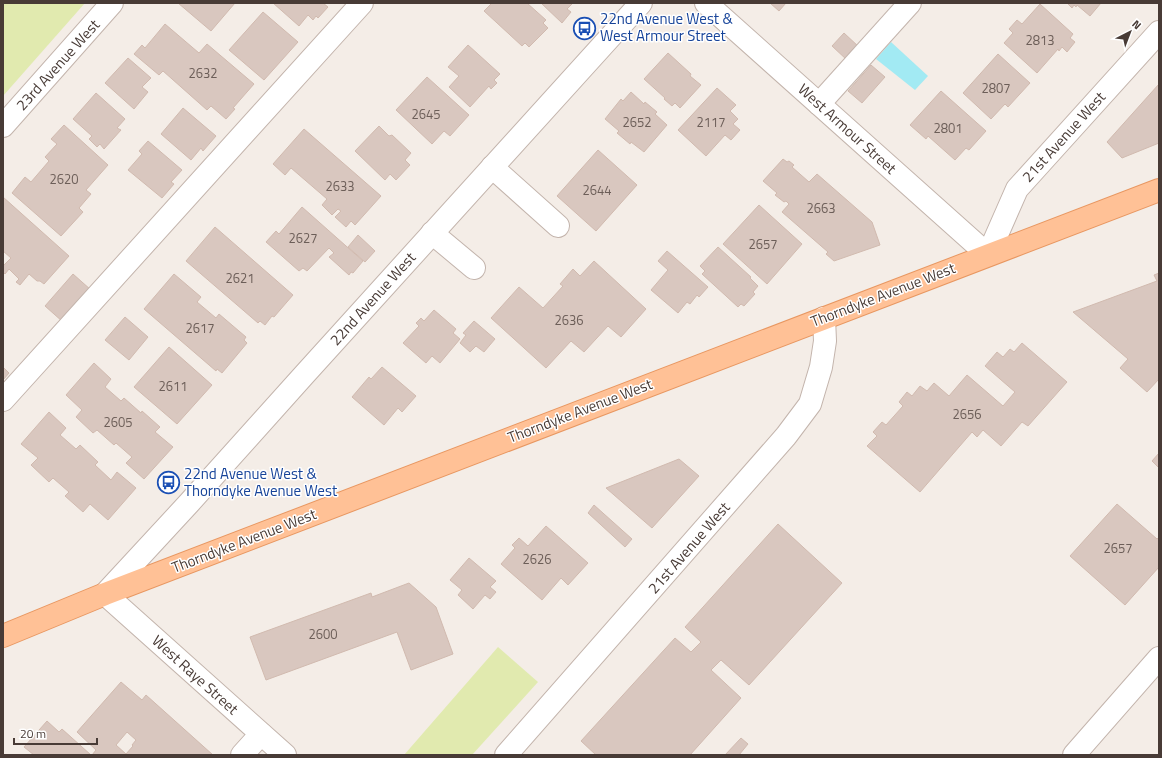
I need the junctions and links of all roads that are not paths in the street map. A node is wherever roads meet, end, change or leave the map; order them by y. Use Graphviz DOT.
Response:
graph roads {
  1 [pos="112,3"];
  2 [pos="362,3"];
  3 [pos="640,3"];
  4 [pos="706,3"];
  5 [pos="910,3"];
  6 [pos="1159,32"];
  7 [pos="819,104"];
  8 [pos="3,126"];
  9 [pos="492,167"];
  10 [pos="1159,190"];
  11 [pos="558,226"];
  12 [pos="432,233"];
  13 [pos="988,255"];
  14 [pos="474,268"];
  15 [pos="824,318"];
  16 [pos="3,400"];
  17 [pos="105,594"];
  18 [pos="3,636"];
  19 [pos="1159,658"];
  20 [pos="261,734"];
  21 [pos="242,755"];
  22 [pos="285,755"];
  23 [pos="506,755"];
  24 [pos="1074,755"];
  1 -- 8 [label="street, 23rd Avenue West"];
  2 -- 16 [label="street"];
  3 -- 9 [label="street, 22nd Avenue West"];
  4 -- 7 [label="street, West Armour Street"];
  5 -- 7 [label="street"];
  6 -- 13 [label="street, 21st Avenue West"];
  7 -- 13 [label="street, West Armour Street"];
  9 -- 11 [label="street"];
  9 -- 12 [label="street, 22nd Avenue West"];
  10 -- 13 [label="main road, Thorndyke Avenue West"];
  12 -- 14 [label="street"];
  12 -- 17 [label="street, 22nd Avenue West"];
  13 -- 15 [label="main road, Thorndyke Avenue West"];
  15 -- 17 [label="main road, Thorndyke Avenue West"];
  15 -- 23 [label="street, 21st Avenue West"];
  17 -- 18 [label="main road, Thorndyke Avenue West"];
  17 -- 20 [label="street, West Raye Street"];
  19 -- 24 [label="street"];
  20 -- 21 [label="street"];
  20 -- 22 [label="street, West Raye Street"];
}
